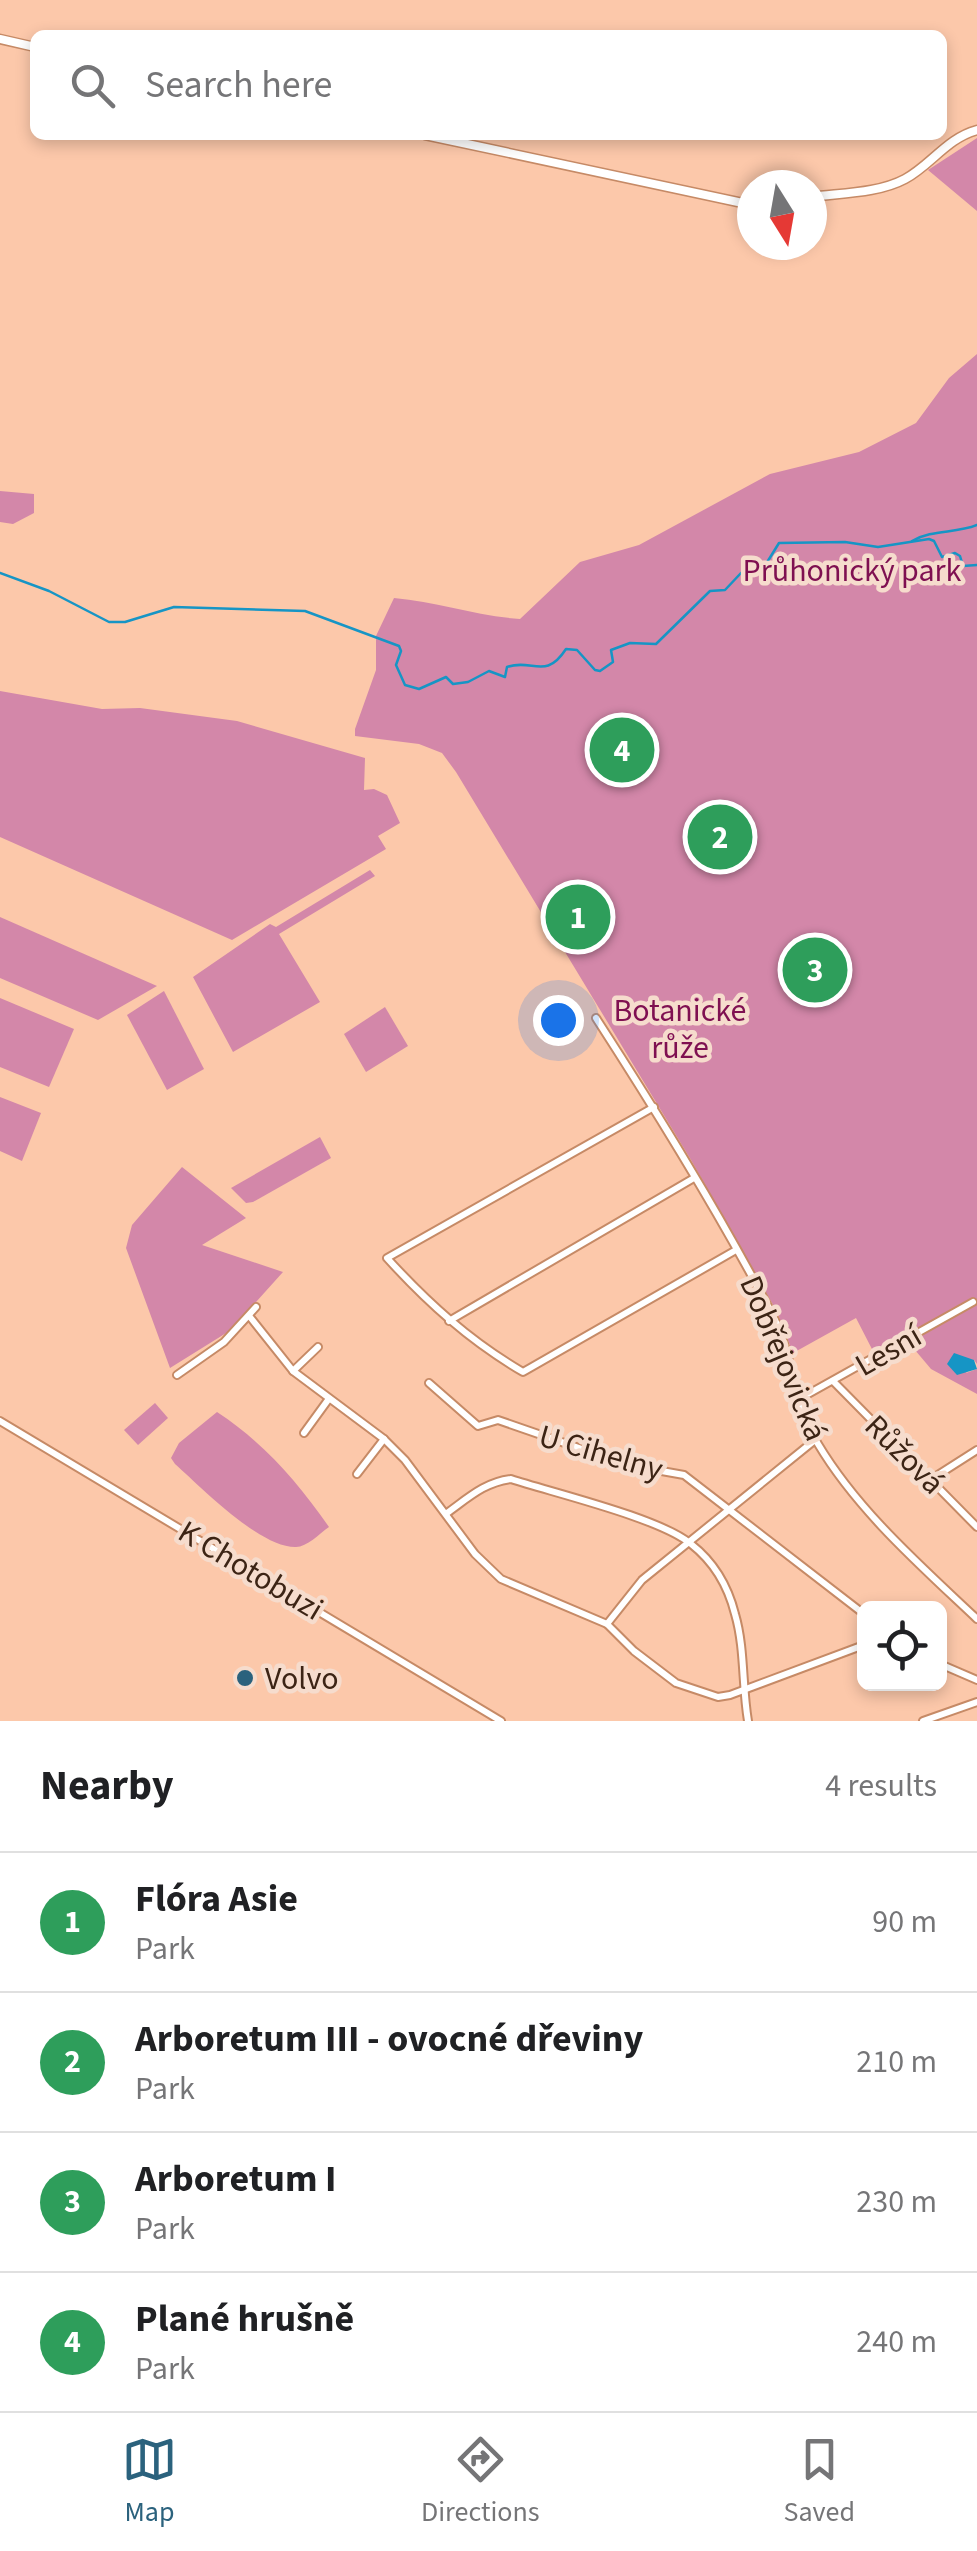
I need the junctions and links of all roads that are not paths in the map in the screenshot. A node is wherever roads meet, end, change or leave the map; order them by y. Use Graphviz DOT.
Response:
graph roads {
  1 [pos="0,39"];
  2 [pos="30,46"];
  3 [pos="977,130"];
  4 [pos="448,140"];
  5 [pos="827,195"];
  6 [pos="737,202"];
  7 [pos="596,1018"];
  8 [pos="654,1107"];
  9 [pos="694,1178"];
  10 [pos="736,1250"];
  11 [pos="973,1302"];
  12 [pos="256,1308"];
  13 [pos="250,1317"];
  14 [pos="449,1321"];
  15 [pos="318,1347"];
  16 [pos="293,1371"];
  17 [pos="177,1375"];
  18 [pos="833,1381"];
  19 [pos="429,1384"];
  20 [pos="801,1398"];
  21 [pos="328,1400"];
  22 [pos="0,1421"];
  23 [pos="304,1433"];
  24 [pos="384,1439"];
  25 [pos="815,1440"];
  26 [pos="977,1450"];
  27 [pos="357,1474"];
  28 [pos="930,1480"];
  29 [pos="730,1510"];
  30 [pos="447,1513"];
  31 [pos="977,1527"];
  32 [pos="688,1541"];
  33 [pos="857,1609"];
  34 [pos="977,1618"];
  35 [pos="607,1624"];
  36 [pos="857,1648"];
  37 [pos="947,1667"];
  38 [pos="977,1680"];
  39 [pos="743,1690"];
  40 [pos="977,1702"];
  41 [pos="502,1721"];
  42 [pos="748,1721"];
  43 [pos="924,1721"];
  1 -- 2 [label="street"];
  3 -- 5 [label="street"];
  4 -- 6 [label="street"];
  7 -- 8 [label="street, Dobřejovická"];
  8 -- 9 [label="street, Dobřejovická"];
  8 -- 14 [label="street"];
  9 -- 10 [label="street, Dobřejovická"];
  9 -- 14 [label="street"];
  10 -- 14 [label="street"];
  10 -- 20 [label="street, Dobřejovická"];
  11 -- 18 [label="street, Lesní"];
  12 -- 13 [label="street"];
  13 -- 16 [label="street"];
  13 -- 17 [label="street"];
  15 -- 16 [label="street"];
  16 -- 21 [label="street"];
  18 -- 20 [label="street, Lesní"];
  18 -- 28 [label="street, Růžová"];
  19 -- 29 [label="street, U Cihelny"];
  20 -- 25 [label="street, Dobřejovická"];
  21 -- 23 [label="street"];
  21 -- 24 [label="street"];
  22 -- 41 [label="street, K Chotobuzi"];
  24 -- 27 [label="street"];
  24 -- 30 [label="street"];
  25 -- 29 [label="street"];
  25 -- 34 [label="street, Dobřejovická"];
  26 -- 28 [label="street"];
  28 -- 31 [label="street, Růžová"];
  29 -- 32 [label="street"];
  29 -- 33 [label="street, U Cihelny"];
  30 -- 32 [label="street"];
  30 -- 35 [label="street"];
  32 -- 35 [label="street"];
  32 -- 39 [label="street"];
  35 -- 39 [label="street"];
  36 -- 39 [label="street"];
  37 -- 38 [label="street"];
  39 -- 42 [label="street"];
  40 -- 43 [label="street"];
}
